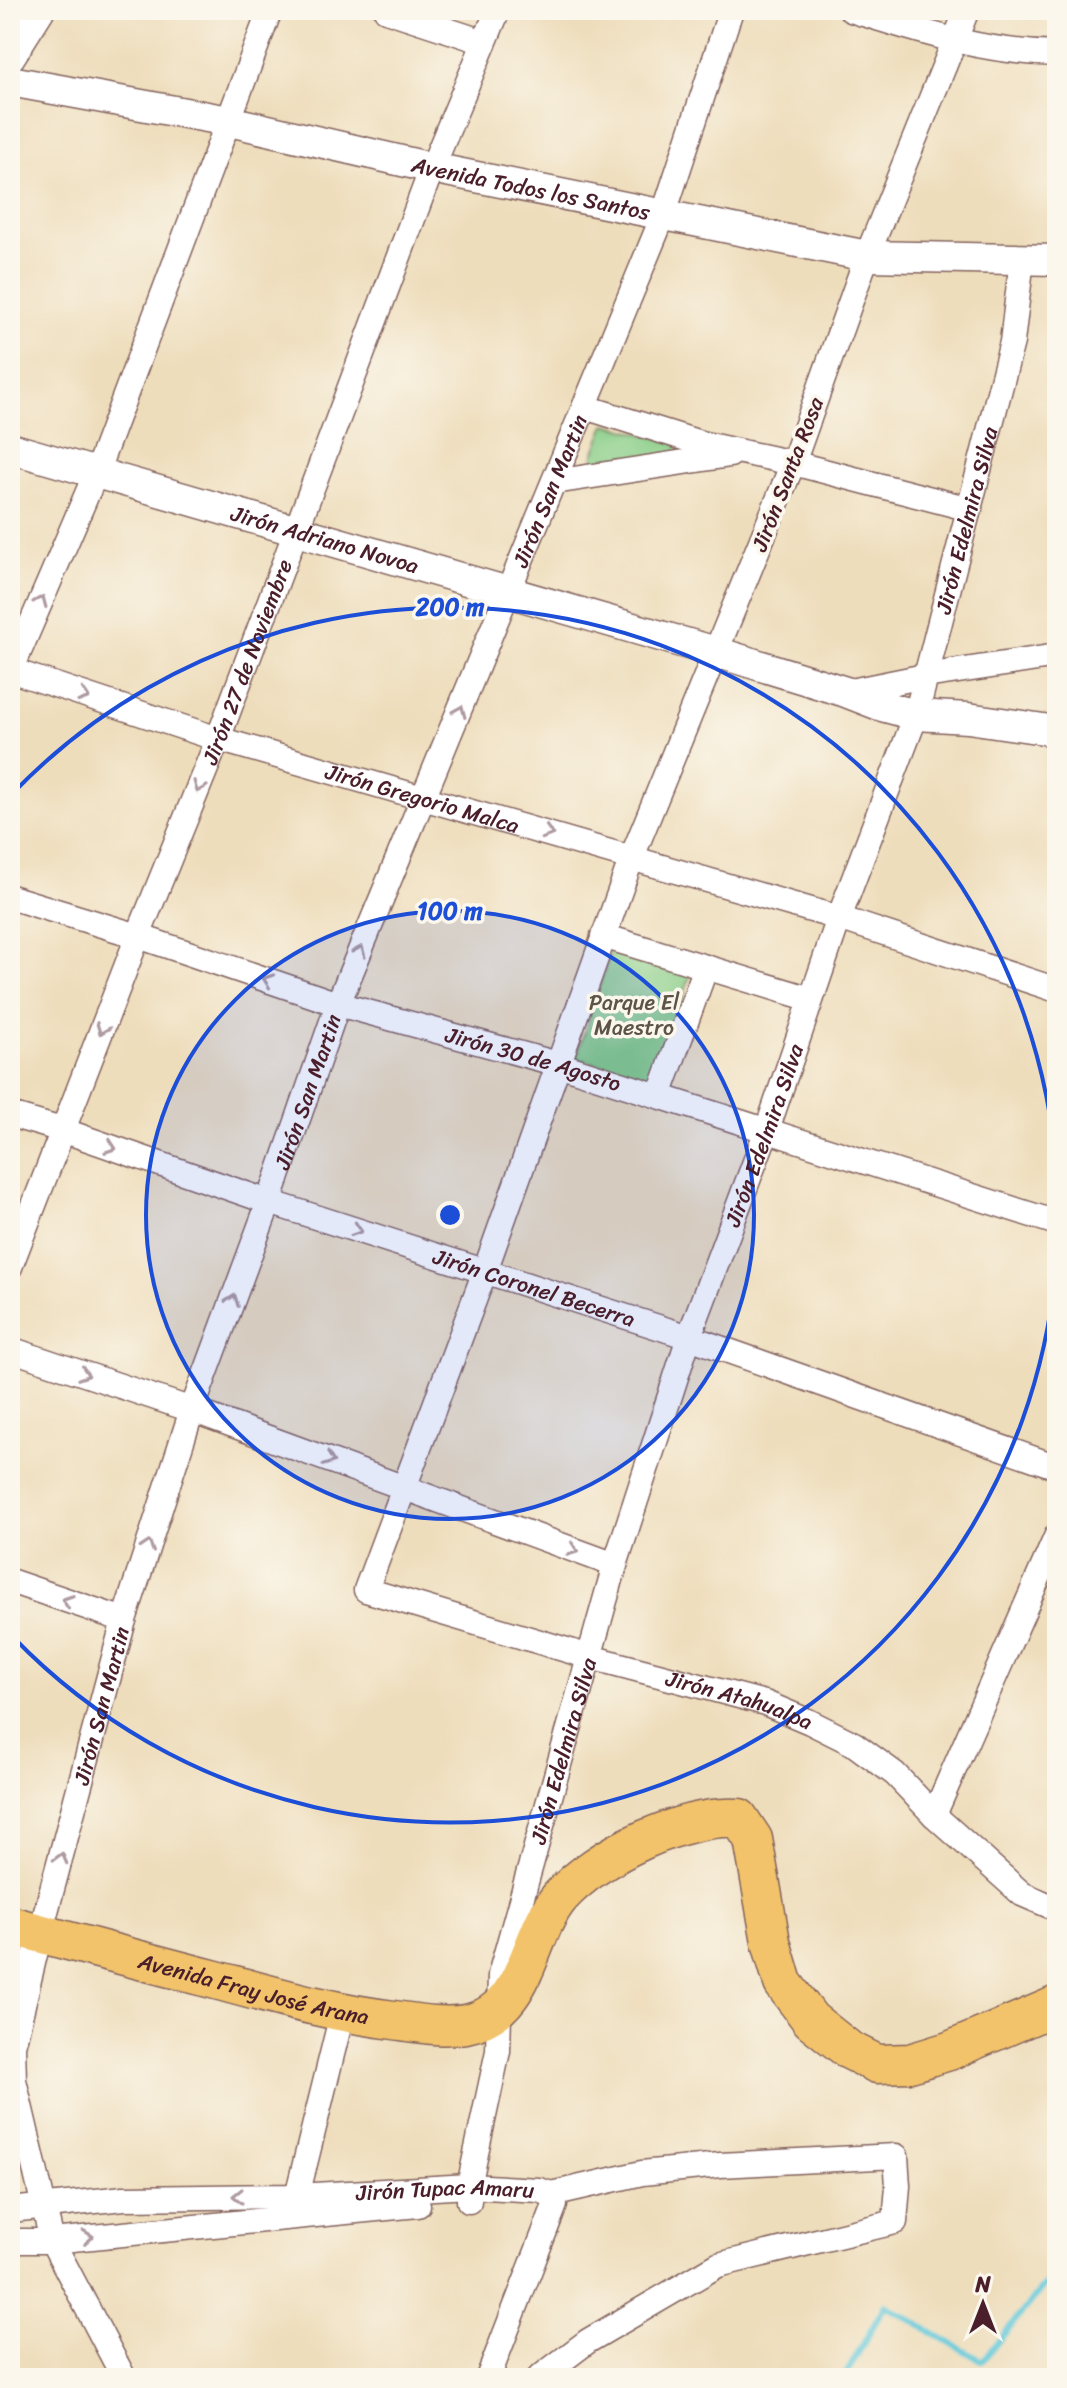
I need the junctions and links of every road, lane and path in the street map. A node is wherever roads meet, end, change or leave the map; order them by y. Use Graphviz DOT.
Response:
graph roads {
  1 [pos="39,10"];
  2 [pos="270,10"];
  3 [pos="386,10"];
  4 [pos="498,10"];
  5 [pos="731,10"];
  6 [pos="967,10"];
  7 [pos="855,11"];
  8 [pos="484,42"];
  9 [pos="954,42"];
  10 [pos="1057,54"];
  11 [pos="10,56"];
  12 [pos="10,81"];
  13 [pos="229,121"];
  14 [pos="432,168"];
  15 [pos="663,216"];
  16 [pos="867,256"];
  17 [pos="1022,259"];
  18 [pos="1057,260"];
  19 [pos="585,407"];
  20 [pos="10,448"];
  21 [pos="744,452"];
  22 [pos="793,463"];
  23 [pos="96,473"];
  24 [pos="554,482"];
  25 [pos="970,509"];
  26 [pos="296,531"];
  27 [pos="509,593"];
  28 [pos="716,652"];
  29 [pos="1057,656"];
  30 [pos="10,671"];
  31 [pos="925,676"];
  32 [pos="846,692"];
  33 [pos="916,715"];
  34 [pos="1057,731"];
  35 [pos="218,739"];
  36 [pos="424,797"];
  37 [pos="632,857"];
  38 [pos="10,897"];
  39 [pos="839,918"];
  40 [pos="138,936"];
  41 [pos="603,936"];
  42 [pos="706,967"];
  43 [pos="1057,990"];
  44 [pos="811,999"];
  45 [pos="338,1004"];
  46 [pos="558,1064"];
  47 [pos="659,1096"];
  48 [pos="10,1115"];
  49 [pos="62,1130"];
  50 [pos="767,1130"];
  51 [pos="269,1202"];
  52 [pos="1057,1223"];
  53 [pos="10,1267"];
  54 [pos="485,1271"];
  55 [pos="689,1337"];
  56 [pos="10,1349"];
  57 [pos="192,1410"];
  58 [pos="1057,1467"];
  59 [pos="405,1488"];
  60 [pos="1057,1535"];
  61 [pos="615,1565"];
  62 [pos="10,1581"];
  63 [pos="366,1590"];
  64 [pos="124,1620"];
  65 [pos="590,1657"];
  66 [pos="934,1815"];
  67 [pos="1057,1909"];
  68 [pos="25,1930"];
  69 [pos="1057,2005"];
  70 [pos="500,2009"];
  71 [pos="342,2014"];
  72 [pos="545,2192"];
  73 [pos="469,2193"];
  74 [pos="42,2205"];
  75 [pos="299,2206"];
  76 [pos="10,2210"];
  77 [pos="10,2241"];
  78 [pos="52,2241"];
  79 [pos="124,2378"];
  80 [pos="488,2378"];
  81 [pos="539,2378"];
  1 -- 11 [label="street"];
  2 -- 13 [label="street"];
  3 -- 8 [label="street"];
  4 -- 8 [label="street, Jirón 27 de Noviembre"];
  5 -- 15 [label="street, Jirón San Martin"];
  6 -- 9 [label="street, Jirón Santa Rosa"];
  7 -- 9 [label="street"];
  8 -- 14 [label="street, Jirón 27 de Noviembre"];
  9 -- 10 [label="street"];
  9 -- 16 [label="street, Jirón Santa Rosa"];
  12 -- 13 [label="street, Avenida Todos los Santos"];
  13 -- 14 [label="street, Avenida Todos los Santos"];
  13 -- 23 [label="street"];
  14 -- 15 [label="street, Avenida Todos los Santos"];
  14 -- 26 [label="street, Jirón 27 de Noviembre"];
  15 -- 16 [label="street, Avenida Todos los Santos"];
  15 -- 19 [label="street, Jirón San Martin"];
  16 -- 17 [label="street, Avenida Todos los Santos"];
  16 -- 22 [label="street, Jirón Santa Rosa"];
  17 -- 18 [label="street, Avenida Todos los Santos"];
  17 -- 25 [label="street, Jirón Edelmira Silva"];
  19 -- 21 [label="street"];
  19 -- 24 [label="street, Jirón San Martin"];
  20 -- 23 [label="street, Jirón Adriano Novoa"];
  21 -- 22 [label="street"];
  21 -- 24 [label="street"];
  22 -- 25 [label="street"];
  22 -- 28 [label="street, Jirón Santa Rosa"];
  23 -- 26 [label="street, Jirón Adriano Novoa"];
  30 -- 23 [label="street, one-way"];
  24 -- 27 [label="street, Jirón San Martin"];
  25 -- 31 [label="street, Jirón Edelmira Silva"];
  26 -- 27 [label="street, Jirón Adriano Novoa"];
  26 -- 35 [label="street, Jirón 27 de Noviembre"];
  27 -- 28 [label="street, Jirón Adriano Novoa"];
  36 -- 27 [label="street, Jirón San Martin, one-way"];
  28 -- 32 [label="street, Jirón Adriano Novoa"];
  28 -- 37 [label="street, Jirón Santa Rosa"];
  29 -- 31 [label="street"];
  30 -- 35 [label="street, Jirón Gregorio Malca, one-way"];
  31 -- 32 [label="street"];
  31 -- 33 [label="street, Jirón Edelmira Silva"];
  32 -- 33 [label="street, Jirón Adriano Novoa"];
  33 -- 34 [label="street, Jirón Adriano Novoa"];
  33 -- 39 [label="street, Jirón Edelmira Silva"];
  35 -- 36 [label="street, Jirón Gregorio Malca"];
  35 -- 40 [label="street, Jirón 27 de Noviembre, one-way"];
  36 -- 37 [label="street, Jirón Gregorio Malca, one-way"];
  45 -- 36 [label="street, Jirón San Martin, one-way"];
  37 -- 39 [label="street, Jirón Gregorio Malca"];
  37 -- 41 [label="street, Jirón Santa Rosa"];
  38 -- 40 [label="street, Jirón 30 de Agosto"];
  39 -- 43 [label="street, Jirón Gregorio Malca"];
  39 -- 44 [label="street, Jirón Edelmira Silva"];
  45 -- 40 [label="street, Jirón 30 de Agosto, one-way"];
  40 -- 49 [label="street, Jirón 27 de Noviembre, one-way"];
  41 -- 42 [label="street"];
  41 -- 46 [label="street, Jirón Santa Rosa"];
  42 -- 44 [label="street"];
  42 -- 47 [label="street"];
  44 -- 50 [label="street, Jirón Edelmira Silva"];
  45 -- 46 [label="street, Jirón 30 de Agosto"];
  45 -- 51 [label="street, Jirón San Martin"];
  46 -- 47 [label="street, Jirón 30 de Agosto"];
  46 -- 54 [label="street, Jirón Santa Rosa"];
  47 -- 50 [label="street, Jirón 30 de Agosto"];
  48 -- 49 [label="street, Jirón Coronel Becerra"];
  49 -- 51 [label="street, Jirón Coronel Becerra, one-way"];
  49 -- 53 [label="street, Jirón 27 de Noviembre"];
  50 -- 52 [label="street, Jirón 30 de Agosto"];
  50 -- 55 [label="street, Jirón Edelmira Silva"];
  51 -- 54 [label="street, Jirón Coronel Becerra, one-way"];
  57 -- 51 [label="street, Jirón San Martin, one-way"];
  54 -- 55 [label="street, Jirón Coronel Becerra"];
  54 -- 59 [label="street, Jirón Santa Rosa"];
  55 -- 58 [label="street, Jirón Coronel Becerra"];
  55 -- 61 [label="street, Jirón Edelmira Silva"];
  56 -- 57 [label="street, one-way"];
  57 -- 59 [label="street, one-way"];
  64 -- 57 [label="street, Jirón San Martin, one-way"];
  59 -- 61 [label="street, one-way"];
  59 -- 63 [label="street, Jirón Santa Rosa"];
  60 -- 66 [label="street"];
  61 -- 65 [label="street, Jirón Edelmira Silva"];
  64 -- 62 [label="street, one-way"];
  63 -- 65 [label="street, Jirón Atahualpa"];
  68 -- 64 [label="street, Jirón San Martin, one-way"];
  65 -- 66 [label="street, Jirón Atahualpa"];
  65 -- 70 [label="street, Jirón Edelmira Silva"];
  66 -- 67 [label="street, Jirón Atahualpa"];
  68 -- 71 [label="main road, Avenida Fray José Arana"];
  68 -- 74 [label="street, Jirón San Martin"];
  69 -- 70 [label="main road"];
  70 -- 71 [label="main road, Avenida Fray José Arana"];
  70 -- 73 [label="street, Jirón Edelmira Silva"];
  71 -- 75 [label="street"];
  72 -- 73 [label="street, Jirón Tupac Amaru"];
  72 -- 80 [label="street"];
  72 -- 81 [label="street, Jirón Tupac Amaru"];
  73 -- 75 [label="street, Jirón Tupac Amaru"];
  75 -- 74 [label="street, Jirón Tupac Amaru, one-way"];
  74 -- 76 [label="street, Jirón Tupac Amaru"];
  74 -- 78 [label="street, Jirón San Martin"];
  78 -- 75 [label="street, Jirón Tupac Amaru, one-way"];
  77 -- 78 [label="street, Jirón Tupac Amaru"];
  78 -- 79 [label="street, Jirón San Martin"];
}
